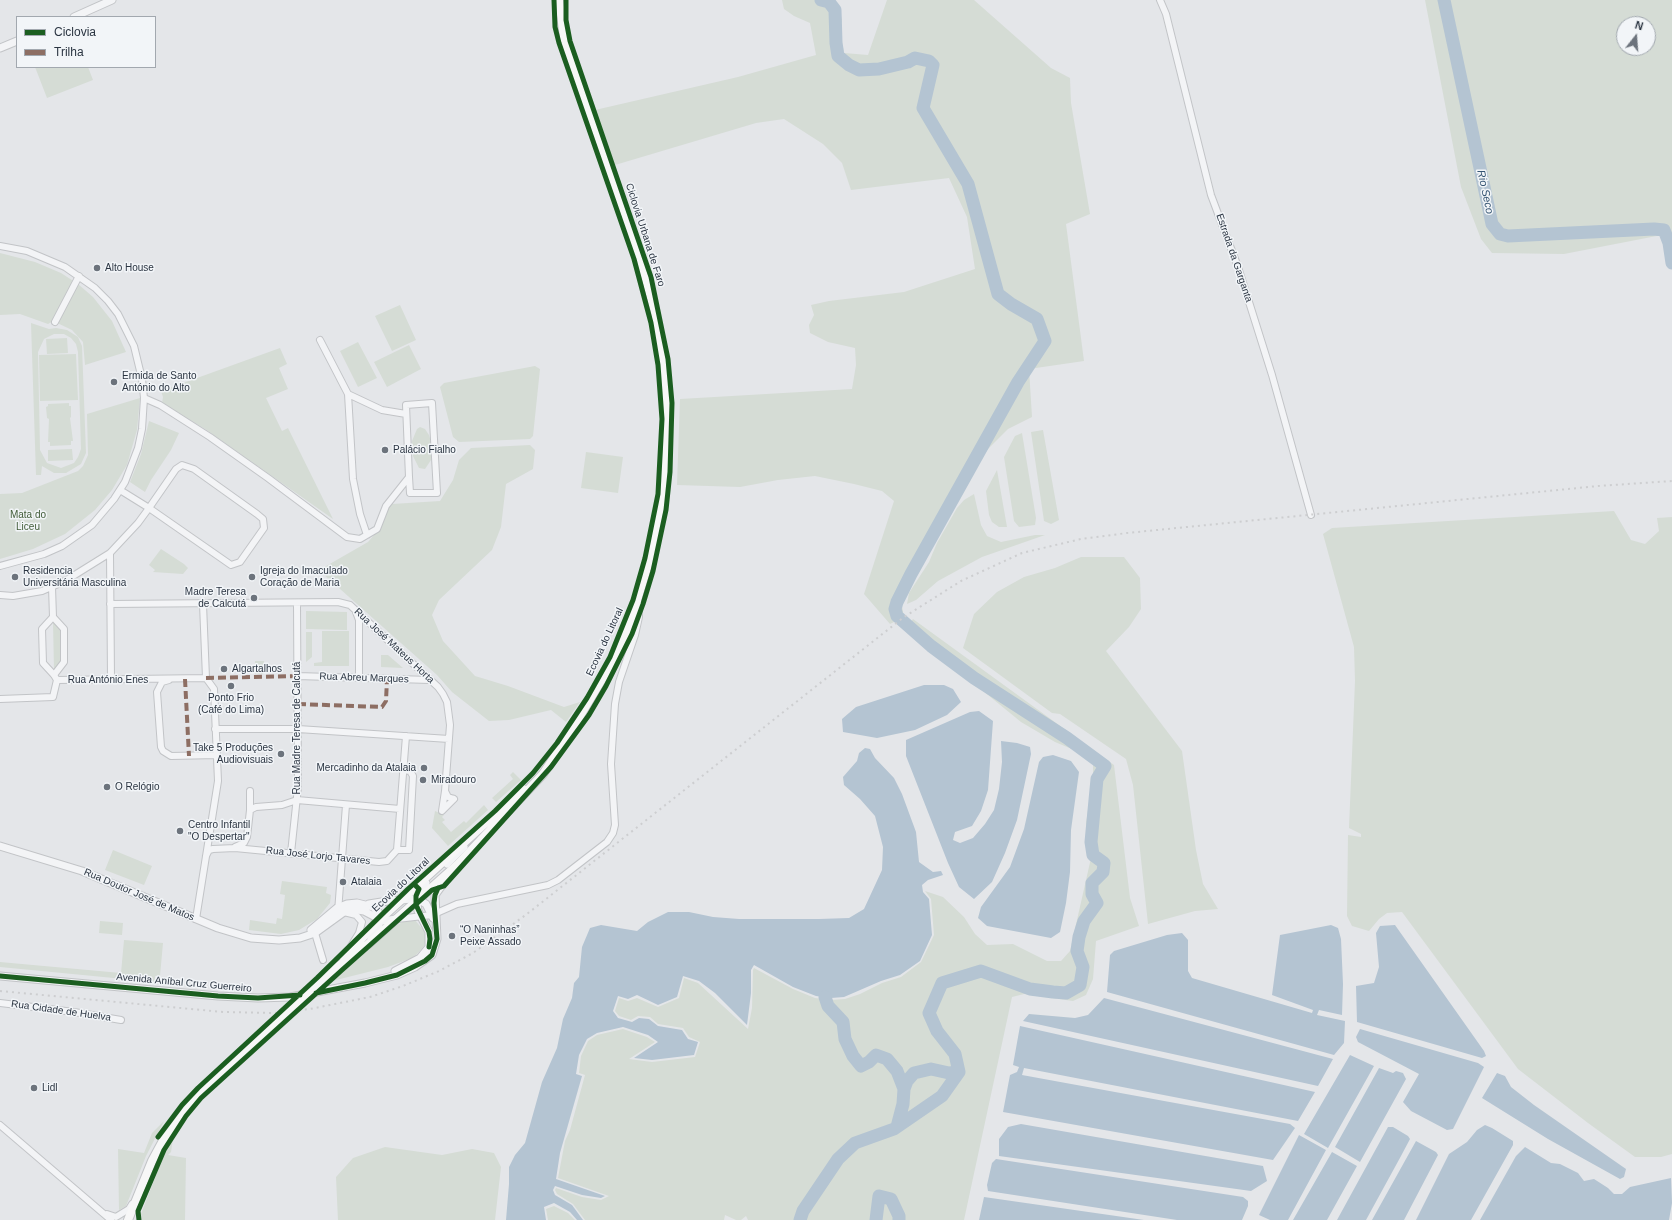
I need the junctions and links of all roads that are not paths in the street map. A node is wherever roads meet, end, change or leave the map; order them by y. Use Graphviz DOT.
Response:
graph roads {
  1 [pos="112,0"];
  2 [pos="560,0"];
  3 [pos="1160,0"];
  4 [pos="76,16"];
  5 [pos="16,41"];
  6 [pos="0,48"];
  7 [pos="0,246"];
  8 [pos="79,276"];
  9 [pos="55,322"];
  10 [pos="320,340"];
  11 [pos="348,394"];
  12 [pos="144,398"];
  13 [pos="406,414"];
  14 [pos="409,476"];
  15 [pos="120,490"];
  16 [pos="149,508"];
  17 [pos="1311,515"];
  18 [pos="367,535"];
  19 [pos="110,552"];
  20 [pos="100,560"];
  21 [pos="0,566"];
  22 [pos="110,568"];
  23 [pos="52,587"];
  24 [pos="0,595"];
  25 [pos="638,598"];
  26 [pos="296,603"];
  27 [pos="110,604"];
  28 [pos="203,604"];
  29 [pos="356,611"];
  30 [pos="52,617"];
  31 [pos="368,622"];
  32 [pos="359,626"];
  33 [pos="297,676"];
  34 [pos="55,677"];
  35 [pos="359,677"];
  36 [pos="206,678"];
  37 [pos="147,679"];
  38 [pos="170,679"];
  39 [pos="111,680"];
  40 [pos="430,680"];
  41 [pos="158,692"];
  42 [pos="0,699"];
  43 [pos="216,729"];
  44 [pos="298,729"];
  45 [pos="406,736"];
  46 [pos="449,739"];
  47 [pos="566,741"];
  48 [pos="217,755"];
  49 [pos="403,770"];
  50 [pos="250,790"];
  51 [pos="445,791"];
  52 [pos="296,800"];
  53 [pos="346,804"];
  54 [pos="400,809"];
  55 [pos="250,810"];
  56 [pos="482,826"];
  57 [pos="248,834"];
  58 [pos="209,836"];
  59 [pos="0,839"];
  60 [pos="0,846"];
  61 [pos="476,846"];
  62 [pos="217,848"];
  63 [pos="235,848"];
  64 [pos="254,849"];
  65 [pos="397,850"];
  66 [pos="291,853"];
  67 [pos="206,857"];
  68 [pos="342,859"];
  69 [pos="417,886"];
  70 [pos="402,900"];
  71 [pos="416,900"];
  72 [pos="390,901"];
  73 [pos="357,903"];
  74 [pos="337,908"];
  75 [pos="434,912"];
  76 [pos="341,914"];
  77 [pos="421,916"];
  78 [pos="196,919"];
  79 [pos="396,919"];
  80 [pos="380,920"];
  81 [pos="315,933"];
  82 [pos="279,940"];
  83 [pos="349,959"];
  84 [pos="323,960"];
  85 [pos="336,966"];
  86 [pos="329,973"];
  87 [pos="0,976"];
  88 [pos="365,983"];
  89 [pos="0,1003"];
  90 [pos="121,1020"];
  91 [pos="0,1125"];
  92 [pos="136,1198"];
  93 [pos="104,1213"];
  94 [pos="111,1220"];
  95 [pos="128,1220"];
  1 -- 4 [label="street"];
  2 -- 25 [label="main road"];
  3 -- 17 [label="street, Estrada da Garganta"];
  5 -- 6 [label="street"];
  7 -- 8 [label="street"];
  8 -- 9 [label="street"];
  8 -- 12 [label="street"];
  10 -- 11 [label="street"];
  11 -- 13 [label="street"];
  11 -- 18 [label="street"];
  12 -- 15 [label="street"];
  12 -- 18 [label="street"];
  13 -- 14 [label="street"];
  13 -- 14 [label="street"];
  14 -- 18 [label="street"];
  15 -- 16 [label="street"];
  15 -- 21 [label="street"];
  16 -- 16 [label="street"];
  16 -- 19 [label="street"];
  19 -- 20 [label="street"];
  19 -- 22 [label="street"];
  20 -- 22 [label="street"];
  20 -- 23 [label="street"];
  22 -- 27 [label="street"];
  23 -- 24 [label="street"];
  23 -- 30 [label="street"];
  25 -- 47 [label="main road"];
  25 -- 75 [label="street"];
  26 -- 28 [label="street, Rua José Mateus Horta"];
  26 -- 29 [label="street, Rua José Mateus Horta"];
  26 -- 33 [label="street, Rua Madre Teresa de Calcutá"];
  27 -- 28 [label="street, Rua José Mateus Horta"];
  27 -- 39 [label="street"];
  28 -- 36 [label="street"];
  29 -- 31 [label="street, Rua José Mateus Horta"];
  29 -- 32 [label="street"];
  30 -- 34 [label="street"];
  30 -- 34 [label="street"];
  31 -- 32 [label="street"];
  31 -- 40 [label="street, Rua José Mateus Horta"];
  32 -- 35 [label="street"];
  33 -- 35 [label="street, Rua Abreu Marques"];
  33 -- 44 [label="street, Rua Madre Teresa de Calcutá"];
  34 -- 39 [label="street, Rua António Enes"];
  34 -- 42 [label="street, Rua António Enes"];
  35 -- 40 [label="street, Rua Abreu Marques"];
  36 -- 38 [label="street, Rua António Enes"];
  36 -- 43 [label="street"];
  37 -- 38 [label="street, Rua António Enes"];
  37 -- 39 [label="street, Rua António Enes"];
  37 -- 41 [label="street"];
  38 -- 41 [label="street"];
  40 -- 46 [label="street, Rua José Mateus Horta"];
  41 -- 48 [label="street"];
  43 -- 44 [label="street"];
  43 -- 48 [label="street"];
  44 -- 45 [label="street"];
  44 -- 52 [label="street, Rua Madre Teresa de Calcutá"];
  45 -- 46 [label="street"];
  45 -- 49 [label="street"];
  46 -- 51 [label="street, Rua José Mateus Horta"];
  47 -- 56 [label="main road"];
  47 -- 61 [label="main road"];
  48 -- 58 [label="street"];
  49 -- 54 [label="street"];
  49 -- 65 [label="street, Rua José Lorjo Tavares"];
  50 -- 55 [label="street"];
  51 -- 51 [label="street, Rua José Mateus Horta"];
  52 -- 53 [label="street"];
  52 -- 55 [label="street"];
  52 -- 66 [label="street, Rua Madre Teresa de Calcutá"];
  53 -- 54 [label="street"];
  53 -- 68 [label="street"];
  54 -- 65 [label="street"];
  55 -- 57 [label="street"];
  56 -- 69 [label="main road"];
  56 -- 71 [label="street"];
  57 -- 63 [label="street"];
  57 -- 64 [label="street"];
  58 -- 62 [label="street"];
  58 -- 67 [label="street"];
  59 -- 60 [label="street"];
  60 -- 78 [label="street, Rua Doutor José de Matos"];
  61 -- 71 [label="main road"];
  61 -- 75 [label="street"];
  62 -- 63 [label="street, Rua José Lorjo Tavares"];
  62 -- 67 [label="street"];
  63 -- 64 [label="street, Rua José Lorjo Tavares"];
  64 -- 66 [label="street, Rua José Lorjo Tavares"];
  65 -- 68 [label="street, Rua José Lorjo Tavares"];
  66 -- 68 [label="street, Rua José Lorjo Tavares"];
  67 -- 78 [label="street"];
  68 -- 74 [label="street"];
  69 -- 70 [label="main road"];
  69 -- 72 [label="street"];
  70 -- 71 [label="street"];
  70 -- 72 [label="street"];
  70 -- 80 [label="main road"];
  71 -- 75 [label="street"];
  71 -- 77 [label="street"];
  71 -- 79 [label="main road"];
  72 -- 73 [label="street"];
  73 -- 74 [label="street"];
  73 -- 80 [label="street"];
  74 -- 76 [label="street"];
  74 -- 82 [label="street"];
  75 -- 77 [label="street"];
  75 -- 88 [label="street"];
  76 -- 80 [label="street"];
  76 -- 81 [label="street"];
  76 -- 85 [label="street"];
  77 -- 79 [label="street"];
  77 -- 88 [label="street"];
  78 -- 82 [label="street, Rua Doutor José de Matos"];
  79 -- 80 [label="street"];
  79 -- 83 [label="main road"];
  80 -- 83 [label="street"];
  80 -- 85 [label="main road"];
  81 -- 82 [label="street"];
  81 -- 84 [label="street"];
  83 -- 86 [label="main road"];
  85 -- 86 [label="main road"];
  86 -- 92 [label="main road, bridge"];
  87 -- 88 [label="street, Avenida Aníbal Cruz Guerreiro"];
  89 -- 90 [label="street, Rua Cidade de Huelva"];
  91 -- 93 [label="street"];
  92 -- 93 [label="street"];
  92 -- 95 [label="main road"];
  93 -- 94 [label="street"];
}
